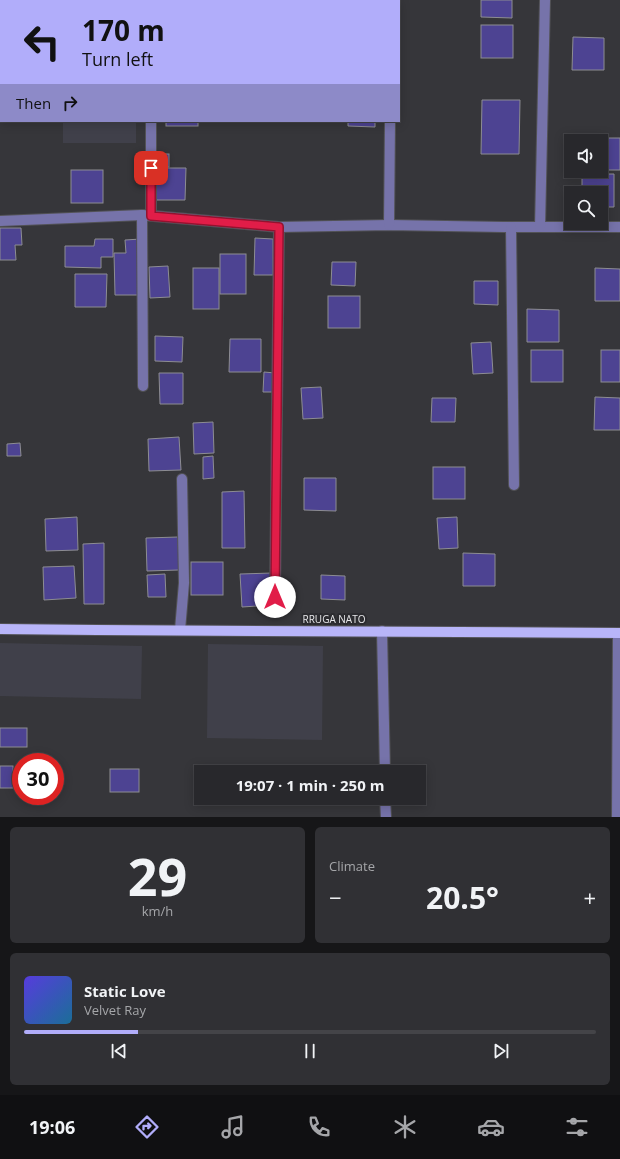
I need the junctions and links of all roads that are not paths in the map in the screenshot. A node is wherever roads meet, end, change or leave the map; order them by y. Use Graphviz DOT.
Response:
graph roads {
  1 [pos="545,0"];
  2 [pos="151,122"];
  3 [pos="390,122"];
  4 [pos="146,215"];
  5 [pos="0,221"];
  6 [pos="389,225"];
  7 [pos="620,226"];
  8 [pos="279,227"];
  9 [pos="511,227"];
  10 [pos="540,227"];
  11 [pos="143,386"];
  12 [pos="182,480"];
  13 [pos="514,485"];
  14 [pos="275,597"];
  15 [pos="0,629"];
  16 [pos="180,630"];
  17 [pos="382,632"];
  18 [pos="619,633"];
  19 [pos="384,765"];
  20 [pos="385,805"];
  21 [pos="386,817"];
  22 [pos="617,817"];
  1 -- 10 [label="street"];
  2 -- 4 [label="street"];
  3 -- 6 [label="street"];
  4 -- 5 [label="street"];
  4 -- 8 [label="street"];
  4 -- 11 [label="street"];
  6 -- 8 [label="street"];
  6 -- 9 [label="street"];
  7 -- 10 [label="street"];
  8 -- 14 [label="street"];
  9 -- 10 [label="street"];
  9 -- 13 [label="street"];
  12 -- 16 [label="street"];
  15 -- 16 [label="main road, RRUGA NATO"];
  16 -- 17 [label="main road, RRUGA NATO"];
  17 -- 18 [label="main road, RRUGA NATO"];
  17 -- 19 [label="street"];
  18 -- 22 [label="street"];
  20 -- 21 [label="street"];
}
